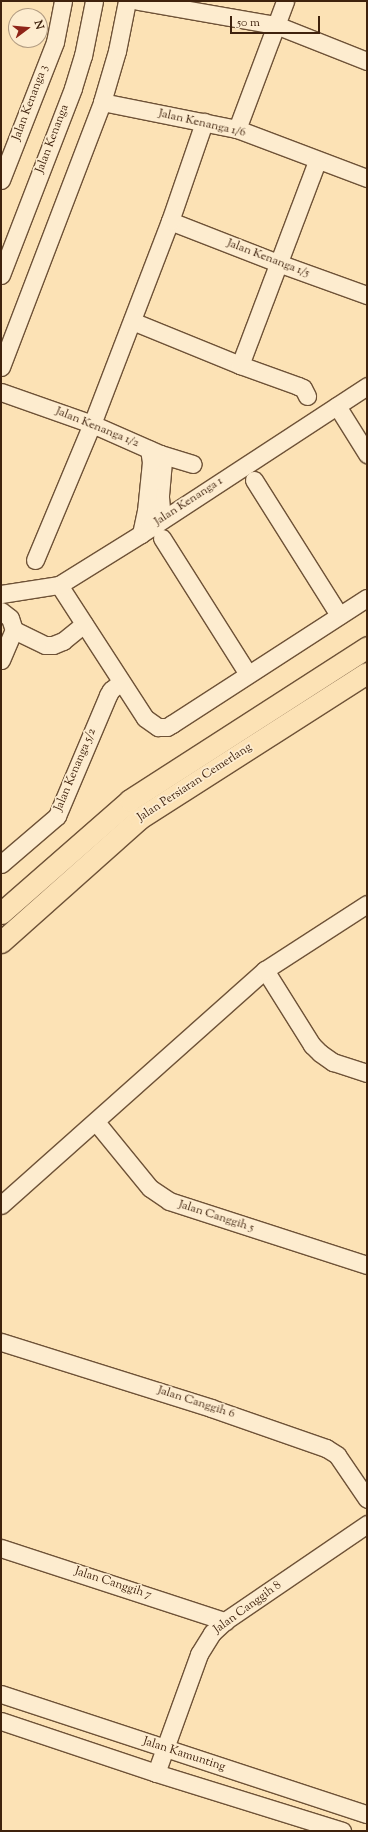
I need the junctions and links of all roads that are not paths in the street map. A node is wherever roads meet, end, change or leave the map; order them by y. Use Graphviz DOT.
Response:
graph roads {
  1 [pos="63,1"];
  2 [pos="94,1"];
  3 [pos="127,1"];
  4 [pos="138,1"];
  5 [pos="285,1"];
  6 [pos="276,25"];
  7 [pos="367,61"];
  8 [pos="102,102"];
  9 [pos="204,122"];
  10 [pos="237,129"];
  11 [pos="317,160"];
  12 [pos="367,178"];
  13 [pos="1,180"];
  14 [pos="170,220"];
  15 [pos="278,263"];
  16 [pos="1,275"];
  17 [pos="367,295"];
  18 [pos="132,321"];
  19 [pos="240,365"];
  20 [pos="1,367"];
  21 [pos="367,386"];
  22 [pos="1,392"];
  23 [pos="307,396"];
  24 [pos="337,406"];
  25 [pos="92,424"];
  26 [pos="155,451"];
  27 [pos="367,454"];
  28 [pos="193,464"];
  29 [pos="254,480"];
  30 [pos="162,519"];
  31 [pos="141,534"];
  32 [pos="162,538"];
  33 [pos="35,560"];
  34 [pos="59,585"];
  35 [pos="1,594"];
  36 [pos="367,598"];
  37 [pos="1,611"];
  38 [pos="339,615"];
  39 [pos="84,624"];
  40 [pos="14,630"];
  41 [pos="367,647"];
  42 [pos="1,660"];
  43 [pos="367,673"];
  44 [pos="248,674"];
  45 [pos="121,682"];
  46 [pos="1,864"];
  47 [pos="367,904"];
  48 [pos="1,913"];
  49 [pos="1,942"];
  50 [pos="265,970"];
  51 [pos="367,1073"];
  52 [pos="96,1122"];
  53 [pos="1,1205"];
  54 [pos="367,1265"];
  55 [pos="1,1342"];
  56 [pos="367,1499"];
  57 [pos="367,1524"];
  58 [pos="1,1548"];
  59 [pos="226,1621"];
  60 [pos="1,1694"];
  61 [pos="1,1721"];
  62 [pos="166,1749"];
  63 [pos="156,1773"];
  64 [pos="367,1814"];
  65 [pos="342,1831"];
  1 -- 13 [label="street, Jalan Kenanga 3"];
  2 -- 16 [label="street, Jalan Kenanga"];
  3 -- 8 [label="street"];
  4 -- 6 [label="street"];
  5 -- 6 [label="street"];
  6 -- 7 [label="street"];
  6 -- 10 [label="street"];
  8 -- 9 [label="street, Jalan Kenanga 1/6"];
  8 -- 20 [label="street"];
  9 -- 10 [label="street, Jalan Kenanga 1/6"];
  9 -- 14 [label="street"];
  10 -- 11 [label="street, Jalan Kenanga 1/6"];
  11 -- 12 [label="street, Jalan Kenanga 1/6"];
  11 -- 15 [label="street"];
  14 -- 15 [label="street, Jalan Kenanga 1/5"];
  14 -- 18 [label="street"];
  15 -- 17 [label="street, Jalan Kenanga 1/5"];
  15 -- 19 [label="street"];
  18 -- 19 [label="street"];
  18 -- 25 [label="street"];
  19 -- 23 [label="street"];
  21 -- 24 [label="street, Jalan Kenanga 1"];
  22 -- 25 [label="street, Jalan Kenanga 1/2"];
  24 -- 27 [label="street"];
  24 -- 30 [label="street, Jalan Kenanga 1"];
  25 -- 26 [label="street, Jalan Kenanga 1/2"];
  25 -- 33 [label="street"];
  26 -- 28 [label="street, Jalan Kenanga 1/2"];
  26 -- 30 [label="street"];
  26 -- 31 [label="street"];
  29 -- 38 [label="street"];
  30 -- 31 [label="street, Jalan Kenanga 1"];
  31 -- 34 [label="street, Jalan Kenanga 1"];
  32 -- 44 [label="street"];
  34 -- 35 [label="street, Jalan Kenanga 1"];
  34 -- 39 [label="street"];
  36 -- 38 [label="street"];
  37 -- 40 [label="street"];
  38 -- 44 [label="street"];
  39 -- 40 [label="street"];
  39 -- 45 [label="street"];
  40 -- 42 [label="street"];
  41 -- 48 [label="main road, Jalan Persiaran Cemerlang"];
  43 -- 49 [label="main road, Jalan Persiaran Cemerlang"];
  44 -- 45 [label="street"];
  45 -- 46 [label="street, Jalan Kenanga 5/2"];
  47 -- 50 [label="street"];
  50 -- 51 [label="street"];
  50 -- 52 [label="street"];
  52 -- 53 [label="street"];
  52 -- 54 [label="street, Jalan Canggih 5"];
  55 -- 56 [label="street, Jalan Canggih 6"];
  57 -- 59 [label="street, Jalan Canggih 8"];
  58 -- 59 [label="street, Jalan Canggih 7"];
  59 -- 62 [label="street, Jalan Canggih 8"];
  60 -- 62 [label="street, Jalan Kamunting"];
  61 -- 63 [label="street"];
  62 -- 63 [label="street, Jalan Canggih 8"];
  62 -- 64 [label="street, Jalan Kamunting"];
  63 -- 65 [label="street"];
}
